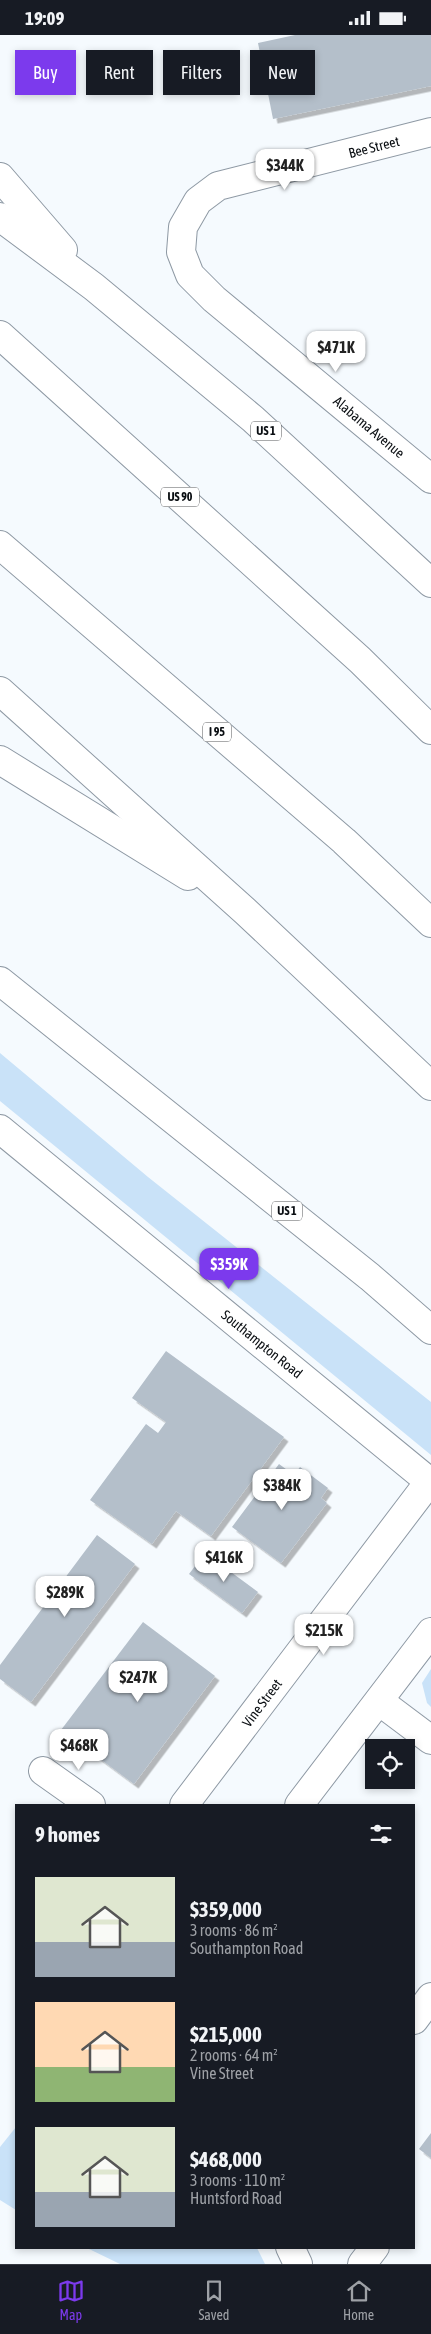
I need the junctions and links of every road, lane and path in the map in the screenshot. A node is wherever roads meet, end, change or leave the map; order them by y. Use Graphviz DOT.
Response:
graph roads {
  1 [pos="431,133"];
  2 [pos="0,177"];
  3 [pos="0,217"];
  4 [pos="94,287"];
  5 [pos="214,299"];
  6 [pos="0,335"];
  7 [pos="431,479"];
  8 [pos="0,545"];
  9 [pos="431,583"];
  10 [pos="0,691"];
  11 [pos="431,731"];
  12 [pos="0,760"];
  13 [pos="245,911"];
  14 [pos="431,923"];
  15 [pos="0,981"];
  16 [pos="431,1086"];
  17 [pos="0,1129"];
  18 [pos="431,1330"];
  19 [pos="430,1483"];
  20 [pos="431,1632"];
  21 [pos="379,1701"];
  22 [pos="431,1740"];
  23 [pos="43,1771"];
  24 [pos="90,1804"];
  25 [pos="185,1804"];
  26 [pos="300,1804"];
  27 [pos="431,1997"];
  28 [pos="415,2020"];
  29 [pos="291,2249"];
  30 [pos="373,2249"];
  31 [pos="298,2264"];
  32 [pos="362,2264"];
  1 -- 5 [label="main road, Bee Street"];
  2 -- 4 [label="main road, US 1"];
  3 -- 4 [label="main road"];
  4 -- 9 [label="main road, US 1"];
  5 -- 7 [label="main road, Alabama Avenue"];
  6 -- 11 [label="main road, US 90"];
  8 -- 14 [label="main road, I 95"];
  10 -- 13 [label="main road"];
  12 -- 13 [label="main road"];
  13 -- 16 [label="main road"];
  15 -- 18 [label="main road, US 1"];
  17 -- 19 [label="main road, Southampton Road"];
  19 -- 25 [label="main road, Vine Street"];
  20 -- 21 [label="main road"];
  21 -- 22 [label="main road"];
  21 -- 26 [label="main road"];
  23 -- 24 [label="main road"];
  27 -- 28 [label="main road"];
  29 -- 31 [label="main road"];
  30 -- 32 [label="main road"];
}
